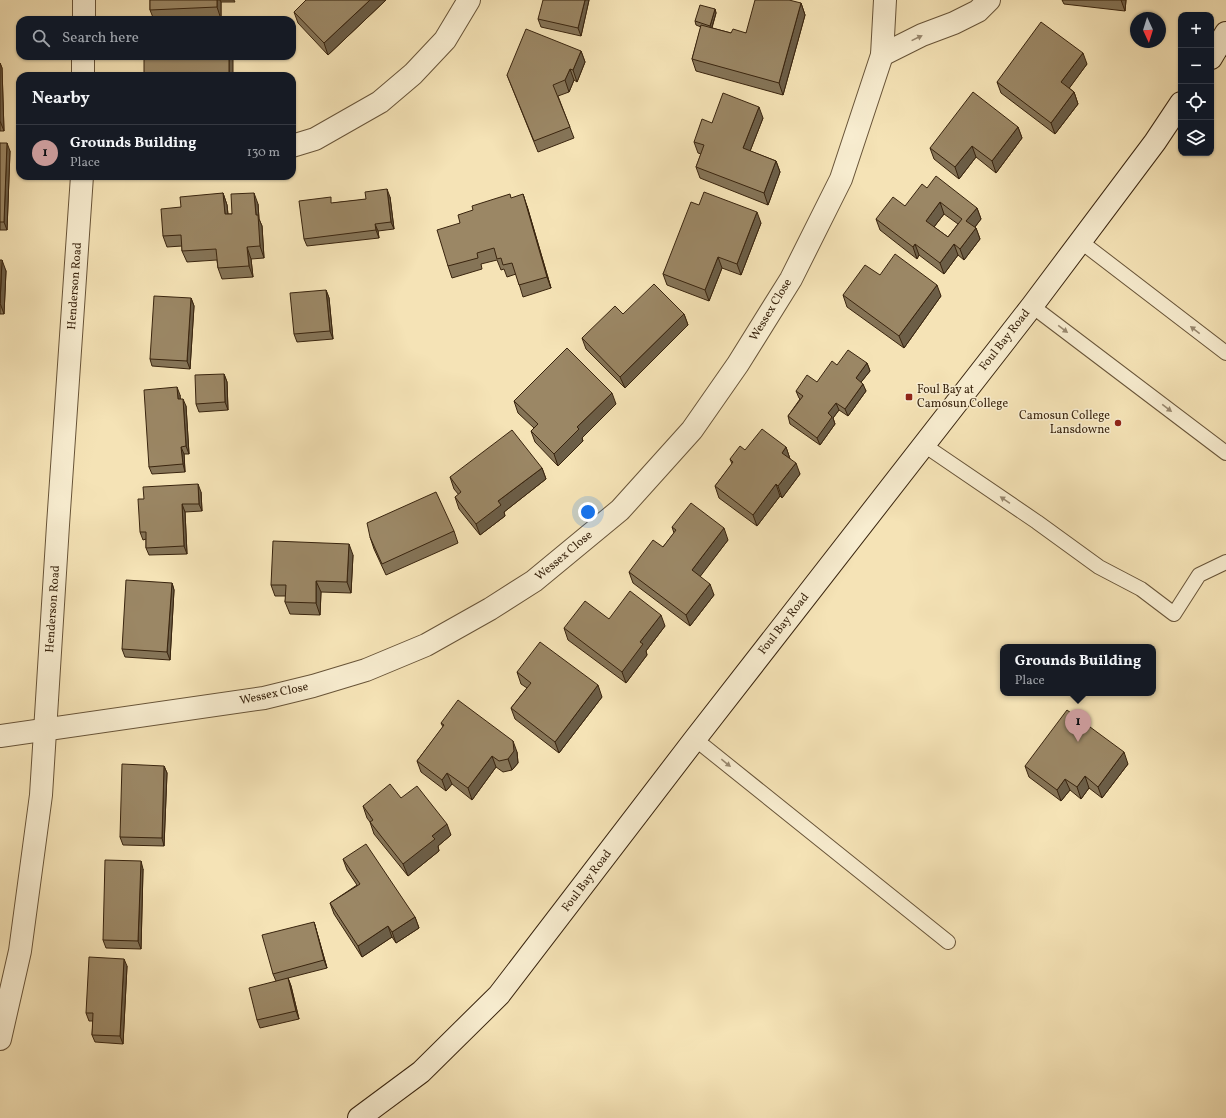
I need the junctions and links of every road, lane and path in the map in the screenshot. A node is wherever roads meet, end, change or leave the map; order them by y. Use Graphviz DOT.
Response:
graph roads {
  1 [pos="84,0"];
  2 [pos="469,0"];
  3 [pos="885,0"];
  4 [pos="989,0"];
  5 [pos="84,16"];
  6 [pos="1226,33"];
  7 [pos="1214,53"];
  8 [pos="882,55"];
  9 [pos="83,60"];
  10 [pos="83,72"];
  11 [pos="1178,108"];
  12 [pos="296,145"];
  13 [pos="82,180"];
  14 [pos="1080,241"];
  15 [pos="1032,306"];
  16 [pos="1226,353"];
  17 [pos="924,445"];
  18 [pos="1226,453"];
  19 [pos="1226,562"];
  20 [pos="46,729"];
  21 [pos="0,736"];
  22 [pos="695,739"];
  23 [pos="948,942"];
  24 [pos="0,1039"];
  25 [pos="359,1118"];
  1 -- 5 [label="street"];
  2 -- 12 [label="street"];
  3 -- 8 [label="street, Wessex Close"];
  8 -- 4 [label="street, one-way"];
  6 -- 7 [label="street"];
  8 -- 20 [label="street, Wessex Close"];
  9 -- 10 [label="street"];
  11 -- 14 [label="street, Foul Bay Road"];
  13 -- 20 [label="street, Henderson Road"];
  14 -- 15 [label="street, Foul Bay Road"];
  16 -- 14 [label="lane, one-way"];
  15 -- 17 [label="street, Foul Bay Road"];
  15 -- 18 [label="lane, one-way"];
  19 -- 17 [label="lane, one-way"];
  17 -- 22 [label="street, Foul Bay Road"];
  20 -- 21 [label="street, Wessex Close"];
  20 -- 24 [label="street, Henderson Road"];
  22 -- 23 [label="lane, one-way"];
  22 -- 25 [label="street, Foul Bay Road"];
}
